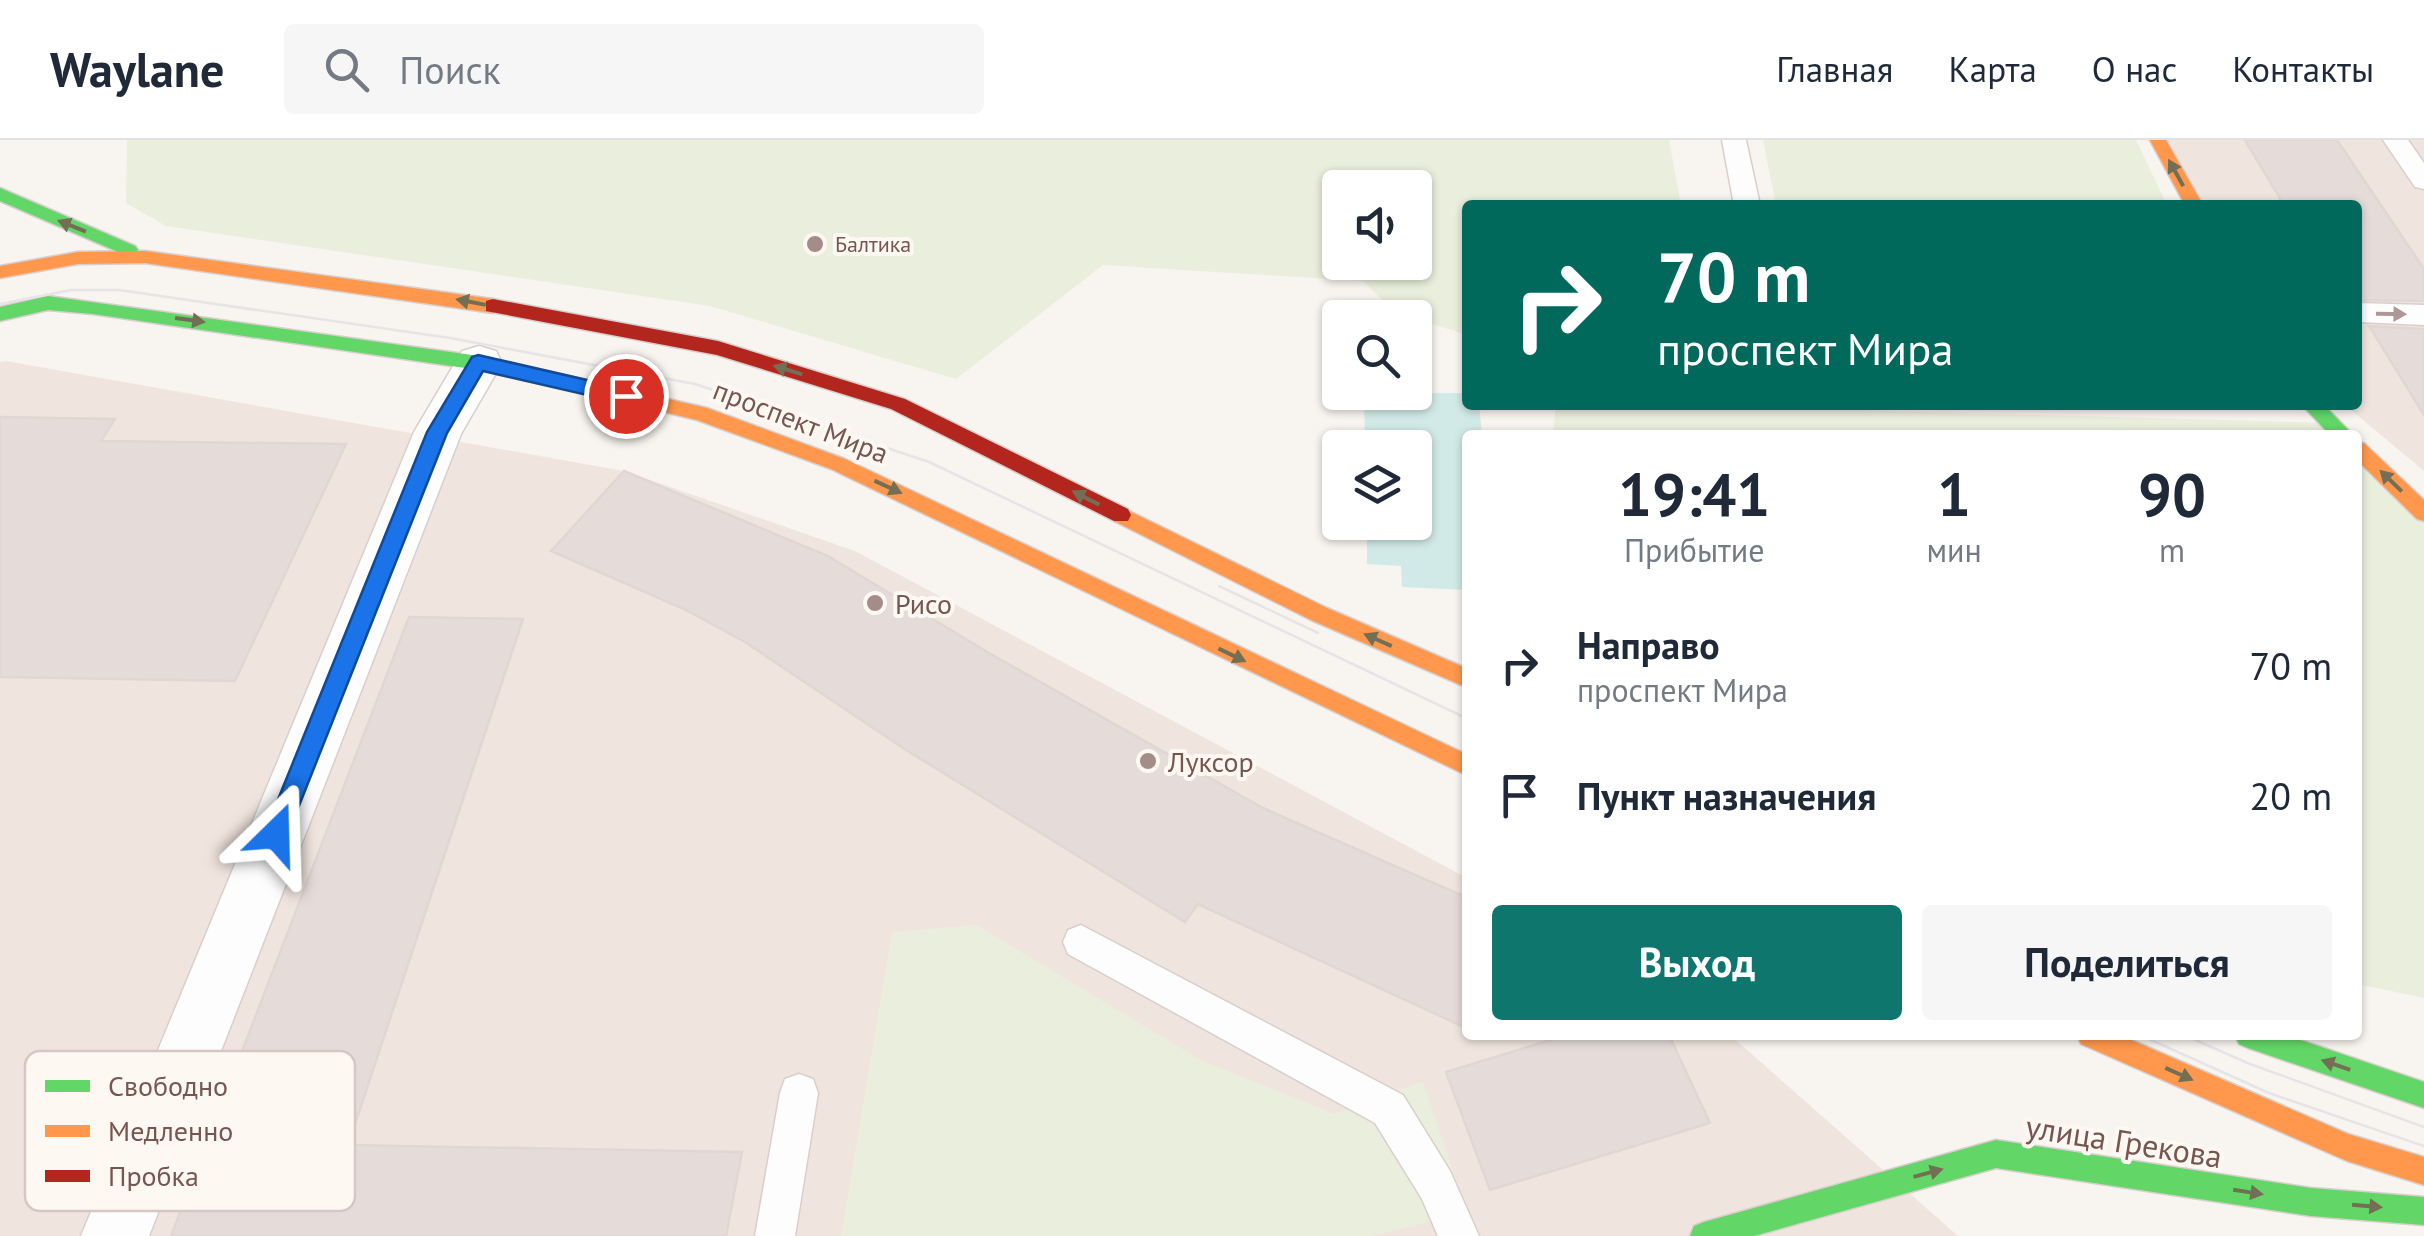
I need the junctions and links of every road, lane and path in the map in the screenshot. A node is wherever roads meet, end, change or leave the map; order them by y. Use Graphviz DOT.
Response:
graph roads {
  1 [pos="1734,140"];
  2 [pos="2158,140"];
  3 [pos="2395,140"];
  4 [pos="2424,182"];
  5 [pos="0,194"];
  6 [pos="1746,200"];
  7 [pos="2191,200"];
  8 [pos="0,253"];
  9 [pos="145,257"];
  10 [pos="26,265"];
  11 [pos="0,272"];
  12 [pos="93,307"];
  13 [pos="0,314"];
  14 [pos="2362,314"];
  15 [pos="2424,315"];
  16 [pos="478,362"];
  17 [pos="2317,410"];
  18 [pos="2338,430"];
  19 [pos="2362,453"];
  20 [pos="2424,512"];
  21 [pos="1462,676"];
  22 [pos="1462,763"];
  23 [pos="1081,942"];
  24 [pos="2101,1040"];
  25 [pos="2263,1040"];
  26 [pos="189,1051"];
  27 [pos="799,1093"];
  28 [pos="2424,1095"];
  29 [pos="2424,1172"];
  30 [pos="125,1211"];
  31 [pos="2424,1211"];
  32 [pos="115,1236"];
  33 [pos="775,1236"];
  34 [pos="1459,1236"];
  35 [pos="1704,1236"];
  1 -- 6 [label="lane"];
  7 -- 2 [label="main road, one-way"];
  3 -- 4 [label="lane"];
  9 -- 5 [label="main road, one-way"];
  8 -- 10 [label="main road"];
  9 -- 10 [label="main road, проспект Мира"];
  21 -- 9 [label="main road, проспект Мира, one-way"];
  10 -- 11 [label="main road, проспект Мира"];
  10 -- 12 [label="main road"];
  12 -- 13 [label="main road, проспект Мира"];
  12 -- 16 [label="main road, проспект Мира, one-way"];
  14 -- 15 [label="lane, one-way"];
  16 -- 22 [label="main road, проспект Мира, one-way"];
  16 -- 26 [label="street"];
  17 -- 18 [label="main road"];
  20 -- 19 [label="main road, one-way"];
  23 -- 34 [label="lane"];
  24 -- 29 [label="main road, one-way"];
  28 -- 25 [label="main road, one-way"];
  27 -- 33 [label="lane"];
  30 -- 32 [label="street"];
  35 -- 31 [label="main road, улица Грекова, one-way"];
}
